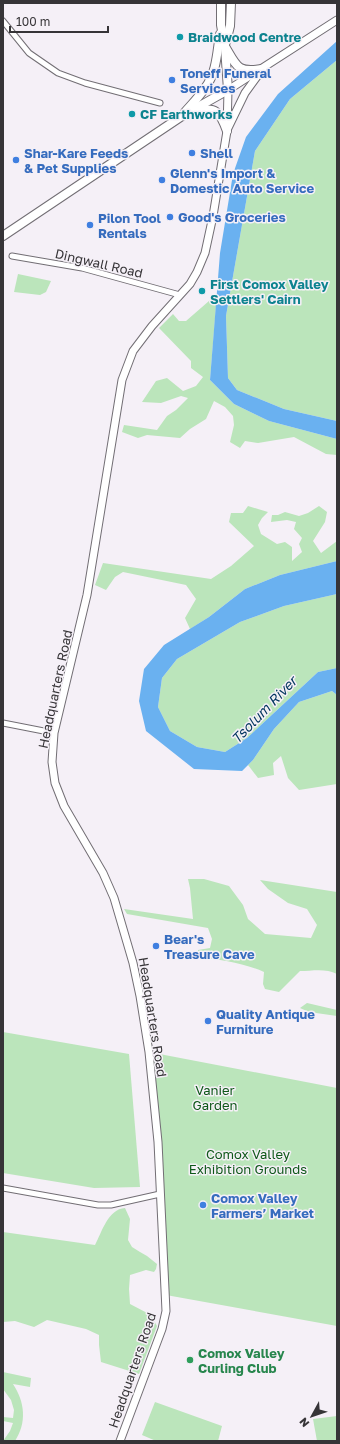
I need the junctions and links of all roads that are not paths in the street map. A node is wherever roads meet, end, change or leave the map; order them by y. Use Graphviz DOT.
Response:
graph roads {
  1 [pos="222,3"];
  2 [pos="231,3"];
  3 [pos="337,20"];
  4 [pos="3,21"];
  5 [pos="221,25"];
  6 [pos="225,47"];
  7 [pos="262,69"];
  8 [pos="228,90"];
  9 [pos="160,103"];
  10 [pos="182,116"];
  11 [pos="227,131"];
  12 [pos="3,236"];
  13 [pos="12,256"];
  14 [pos="180,295"];
  15 [pos="3,723"];
  16 [pos="54,733"];
  17 [pos="3,1188"];
  18 [pos="160,1194"];
  19 [pos="120,1441"];
  1 -- 5 [label="main road"];
  2 -- 6 [label="main road"];
  3 -- 7 [label="main road"];
  4 -- 9 [label="street"];
  5 -- 6 [label="main road"];
  5 -- 10 [label="main road"];
  6 -- 7 [label="main road"];
  6 -- 8 [label="main road"];
  7 -- 8 [label="main road"];
  7 -- 11 [label="main road"];
  8 -- 10 [label="main road"];
  8 -- 11 [label="main road, Headquarters Road"];
  10 -- 11 [label="main road"];
  10 -- 12 [label="main road"];
  11 -- 14 [label="main road, Headquarters Road"];
  13 -- 14 [label="street, Dingwall Road"];
  14 -- 16 [label="main road, Headquarters Road"];
  15 -- 16 [label="street"];
  16 -- 18 [label="main road, Headquarters Road"];
  17 -- 18 [label="street"];
  18 -- 19 [label="main road, Headquarters Road"];
}
